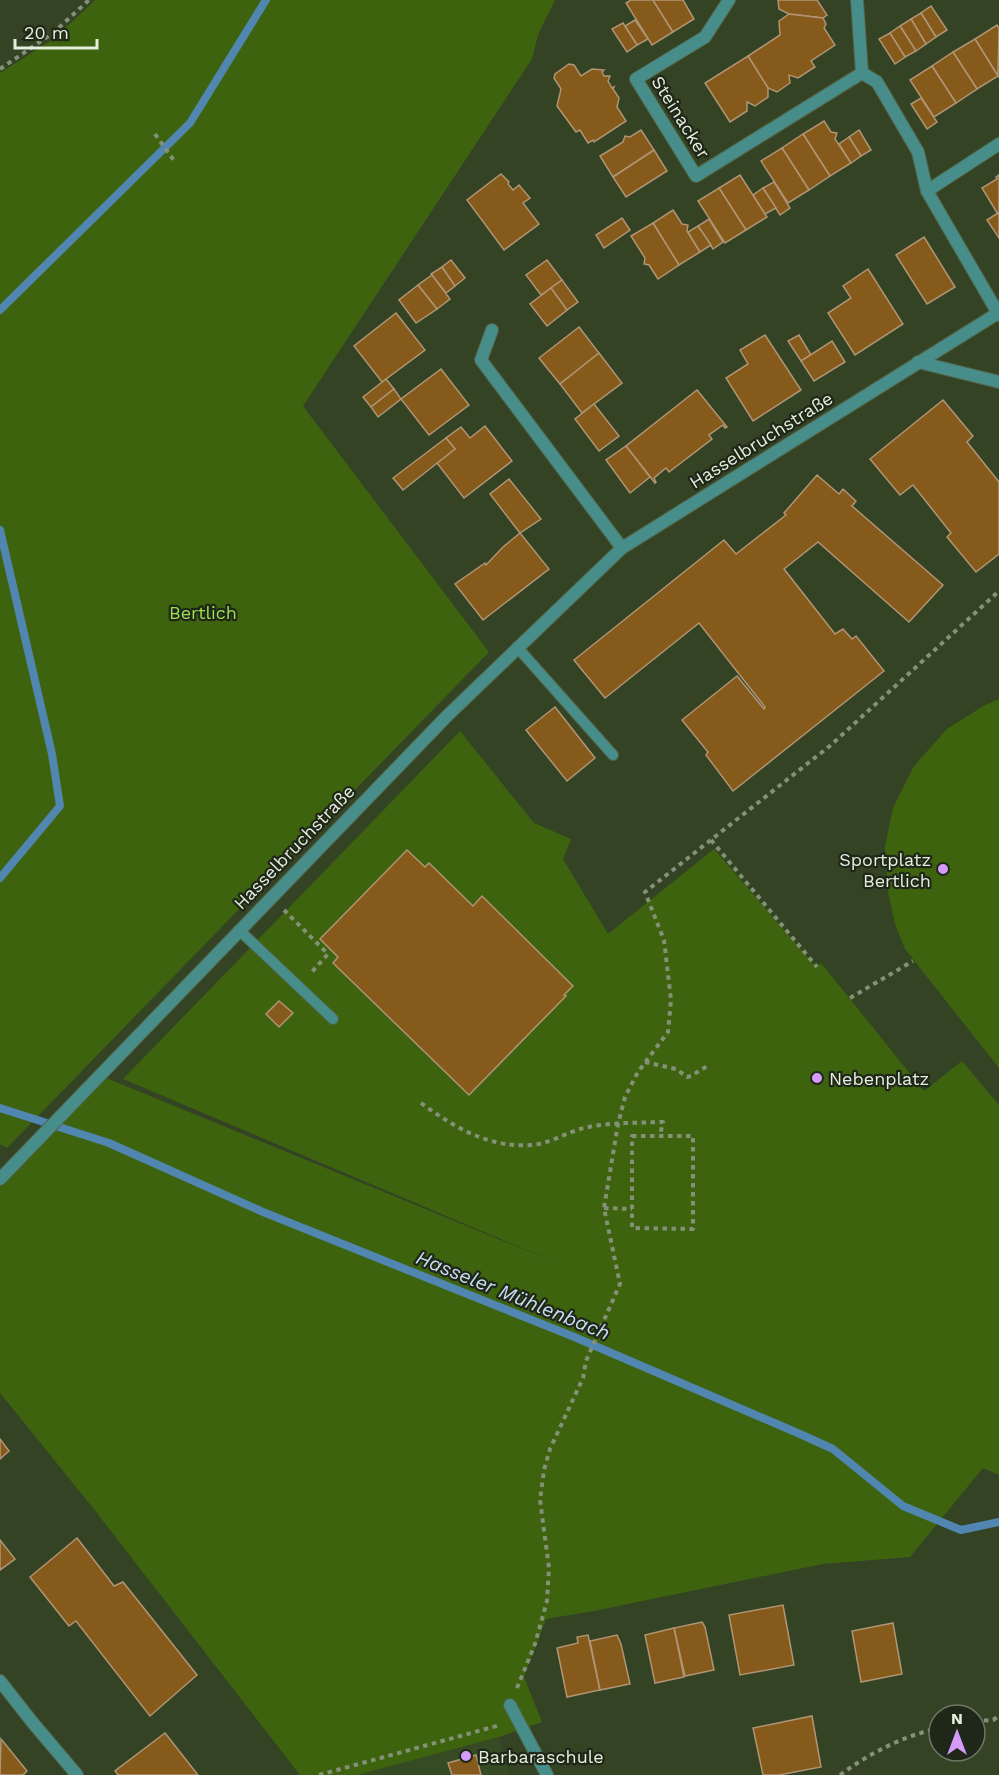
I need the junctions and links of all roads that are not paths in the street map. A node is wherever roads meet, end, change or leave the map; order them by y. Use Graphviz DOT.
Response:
graph roads {
  1 [pos="729,0"];
  2 [pos="857,0"];
  3 [pos="862,73"];
  4 [pos="999,144"];
  5 [pos="927,191"];
  6 [pos="999,314"];
  7 [pos="492,330"];
  8 [pos="918,362"];
  9 [pos="999,382"];
  10 [pos="622,548"];
  11 [pos="517,647"];
  12 [pos="613,755"];
  13 [pos="239,930"];
  14 [pos="333,1019"];
  15 [pos="0,1179"];
  16 [pos="0,1681"];
  17 [pos="510,1705"];
  18 [pos="77,1775"];
  19 [pos="547,1775"];
  1 -- 3 [label="street, Steinacker"];
  2 -- 3 [label="street"];
  3 -- 5 [label="street"];
  4 -- 5 [label="street"];
  5 -- 6 [label="street"];
  6 -- 8 [label="street, Hasselbruchstraße"];
  7 -- 10 [label="street"];
  8 -- 9 [label="street"];
  8 -- 10 [label="street, Hasselbruchstraße"];
  10 -- 11 [label="street, Hasselbruchstraße"];
  11 -- 12 [label="lane"];
  11 -- 13 [label="street, Hasselbruchstraße"];
  13 -- 14 [label="lane"];
  13 -- 15 [label="street, Hasselbruchstraße"];
  16 -- 18 [label="street"];
  17 -- 19 [label="street"];
}
